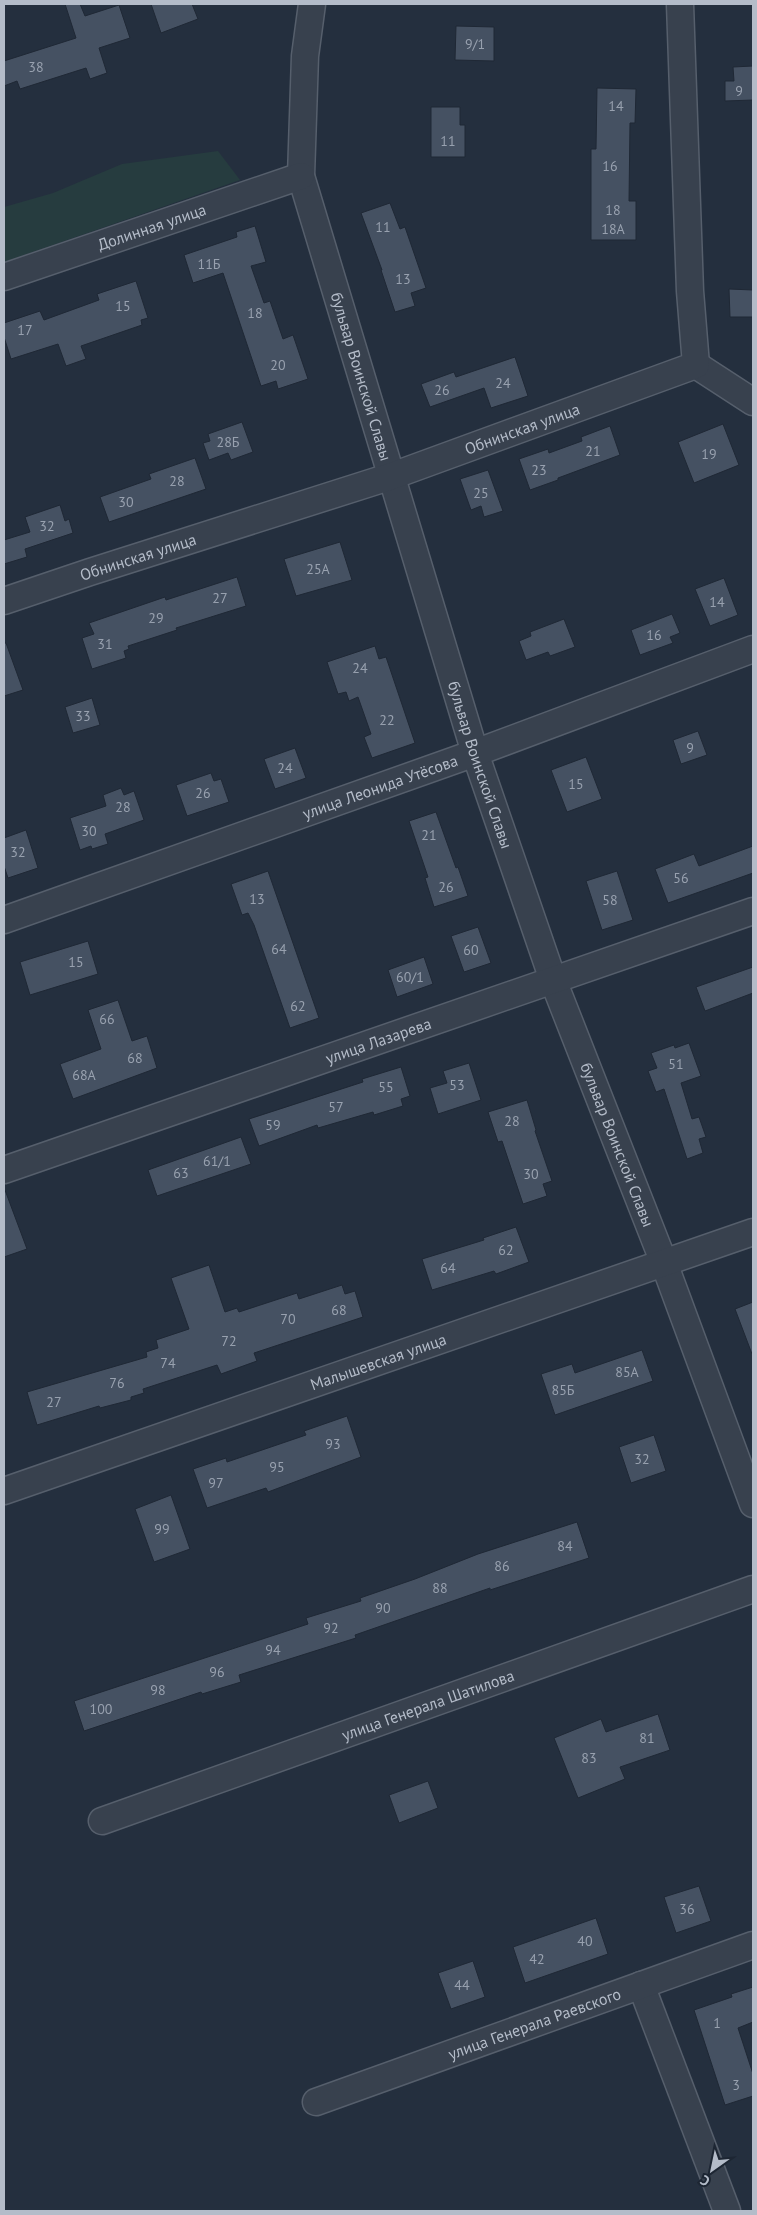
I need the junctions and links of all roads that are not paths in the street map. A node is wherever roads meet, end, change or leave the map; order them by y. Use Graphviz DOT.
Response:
graph roads {
  1 [pos="312,4"];
  2 [pos="680,4"];
  3 [pos="301,176"];
  4 [pos="4,277"];
  5 [pos="696,365"];
  6 [pos="753,402"];
  7 [pos="392,476"];
  8 [pos="4,601"];
  9 [pos="753,649"];
  10 [pos="476,753"];
  11 [pos="753,911"];
  12 [pos="4,920"];
  13 [pos="553,980"];
  14 [pos="4,1170"];
  15 [pos="753,1232"];
  16 [pos="664,1263"];
  17 [pos="4,1491"];
  18 [pos="753,1504"];
  19 [pos="753,1590"];
  20 [pos="102,1821"];
  21 [pos="753,1945"];
  22 [pos="641,1985"];
  23 [pos="316,2102"];
  24 [pos="727,2211"];
  1 -- 3 [label="street, бульвар Воинской Славы"];
  2 -- 5 [label="street"];
  3 -- 4 [label="street, Долинная улица"];
  3 -- 7 [label="street, бульвар Воинской Славы"];
  5 -- 6 [label="street"];
  5 -- 7 [label="street, Обнинская улица"];
  7 -- 8 [label="street, Обнинская улица"];
  7 -- 10 [label="street, бульвар Воинской Славы"];
  9 -- 10 [label="street, улица Леонида Утёсова"];
  10 -- 12 [label="street, улица Леонида Утёсова"];
  10 -- 13 [label="street, бульвар Воинской Славы"];
  11 -- 13 [label="street, улица Лазарева"];
  13 -- 14 [label="street, улица Лазарева"];
  13 -- 16 [label="street, бульвар Воинской Славы"];
  15 -- 16 [label="street, Малышевская улица"];
  16 -- 17 [label="street, Малышевская улица"];
  16 -- 18 [label="street, бульвар Воинской Славы"];
  19 -- 20 [label="street, улица Генерала Шатилова"];
  21 -- 22 [label="street, улица Генерала Раевского"];
  22 -- 23 [label="street, улица Генерала Раевского"];
  22 -- 24 [label="street"];
}
